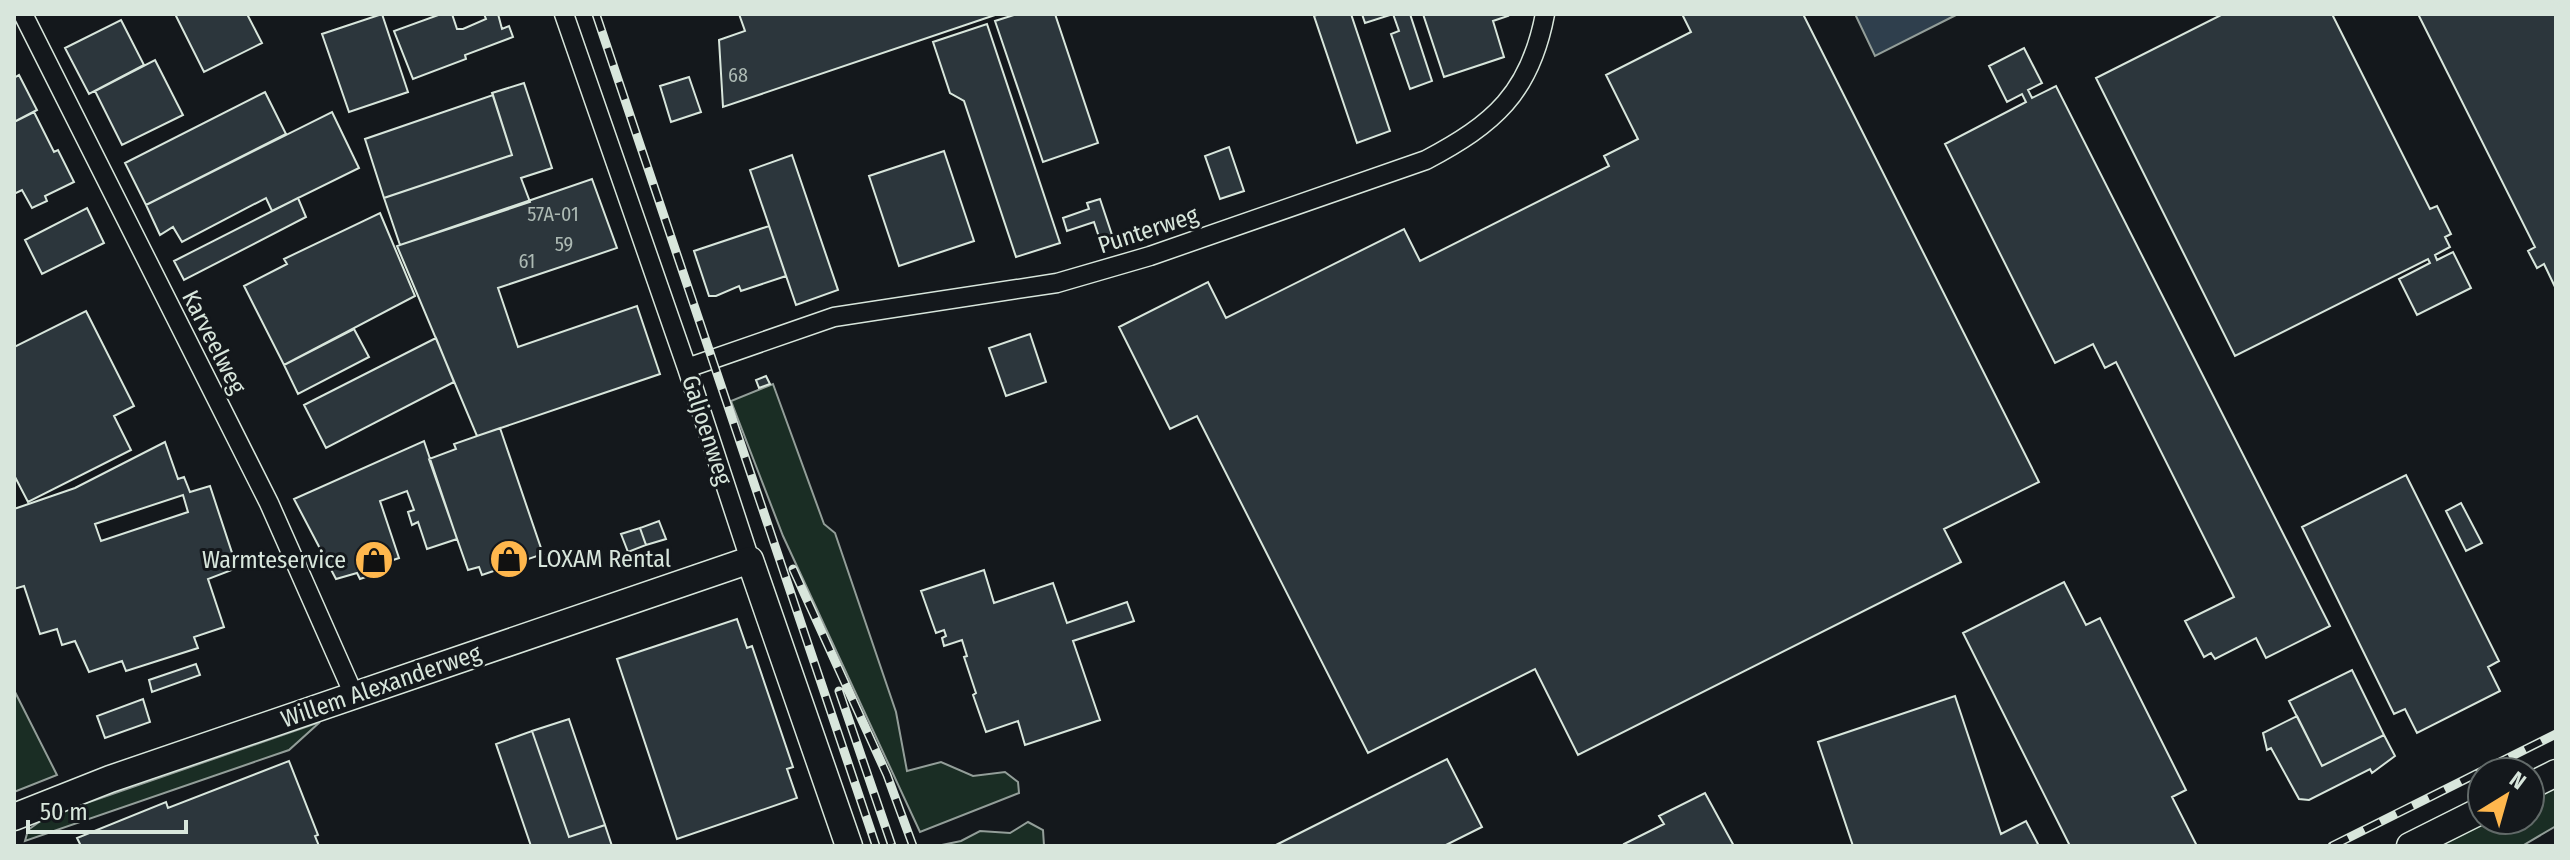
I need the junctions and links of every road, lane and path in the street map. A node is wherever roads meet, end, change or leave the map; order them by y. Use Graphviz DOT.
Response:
graph roads {
  1 [pos="23,14"];
  2 [pos="564,14"];
  3 [pos="1545,14"];
  4 [pos="687,368"];
  5 [pos="750,560"];
  6 [pos="354,695"];
  7 [pos="14,817"];
  8 [pos="2466,818"];
  9 [pos="849,846"];
  10 [pos="2410,846"];
  1 -- 6 [label="street, Karveelweg"];
  2 -- 4 [label="street, Galjoenweg"];
  3 -- 4 [label="street, Punterweg"];
  4 -- 5 [label="street, Galjoenweg"];
  5 -- 6 [label="street, Willem Alexanderweg"];
  5 -- 9 [label="street, Galjoenweg"];
  6 -- 7 [label="street, Willem Alexanderweg"];
  8 -- 10 [label="street"];
}
